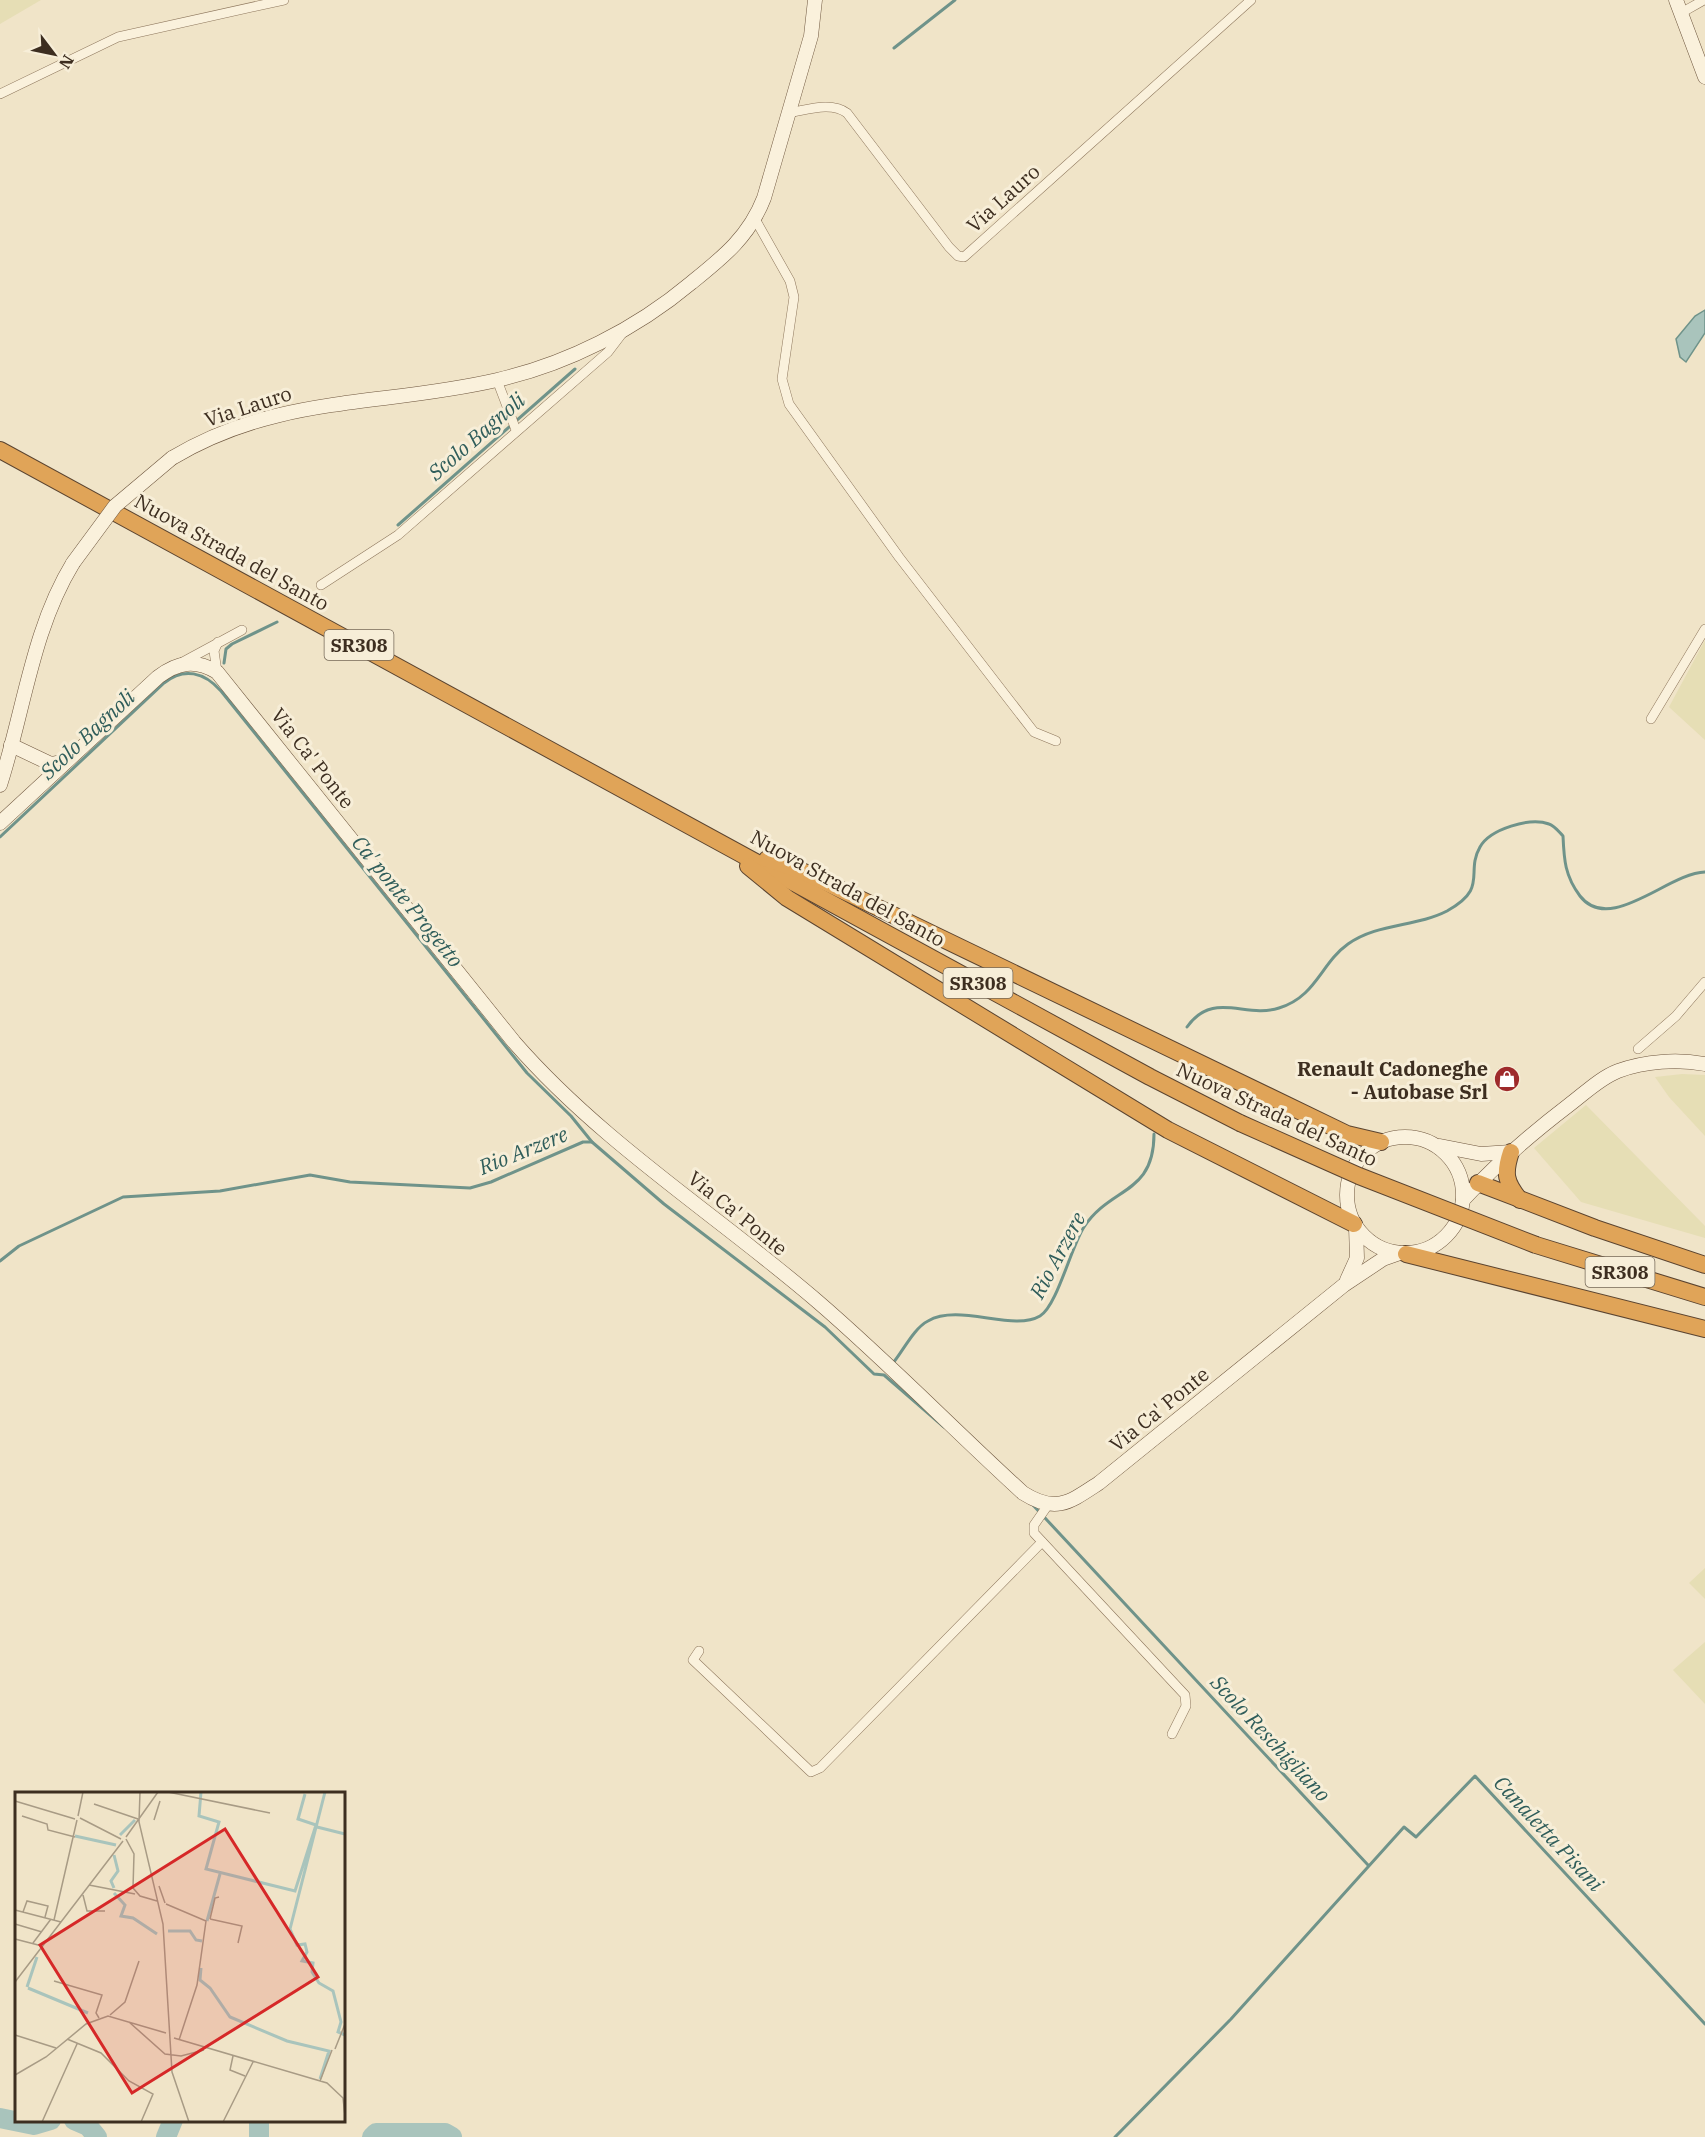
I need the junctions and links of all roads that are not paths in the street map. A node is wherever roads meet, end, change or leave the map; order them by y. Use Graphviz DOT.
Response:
graph roads {
  1 [pos="284,0"];
  2 [pos="815,0"];
  3 [pos="1251,0"];
  4 [pos="1704,0"];
  5 [pos="1679,7"];
  6 [pos="1705,77"];
  7 [pos="0,94"];
  8 [pos="788,113"];
  9 [pos="755,219"];
  10 [pos="624,331"];
  11 [pos="496,380"];
  12 [pos="516,430"];
  13 [pos="0,450"];
  14 [pos="321,585"];
  15 [pos="1705,629"];
  16 [pos="242,630"];
  17 [pos="218,642"];
  18 [pos="179,664"];
  19 [pos="217,672"];
  20 [pos="1651,719"];
  21 [pos="1056,741"];
  22 [pos="11,745"];
  23 [pos="68,760"];
  24 [pos="0,785"];
  25 [pos="0,823"];
  26 [pos="717,841"];
  27 [pos="1705,982"];
  28 [pos="1638,1049"];
  29 [pos="1705,1064"];
  30 [pos="1381,1142"];
  31 [pos="1432,1144"];
  32 [pos="1511,1152"];
  33 [pos="1458,1171"];
  34 [pos="1478,1183"];
  35 [pos="1463,1200"];
  36 [pos="1520,1200"];
  37 [pos="1355,1225"];
  38 [pos="1403,1253"];
  39 [pos="1705,1265"];
  40 [pos="1344,1285"];
  41 [pos="1705,1297"];
  42 [pos="1705,1329"];
  43 [pos="1048,1505"];
  44 [pos="1041,1542"];
  45 [pos="699,1651"];
  46 [pos="1172,1734"];
  1 -- 7 [label="street"];
  2 -- 8 [label="street, Via Lauro"];
  3 -- 8 [label="street, Via Lauro"];
  4 -- 5 [label="street"];
  5 -- 6 [label="street"];
  8 -- 9 [label="street, Via Lauro"];
  9 -- 10 [label="street, Via Lauro"];
  9 -- 21 [label="street"];
  10 -- 11 [label="street, Via Lauro"];
  10 -- 12 [label="street, Via Lauro"];
  11 -- 12 [label="street"];
  11 -- 22 [label="street, Via Lauro, bridge"];
  12 -- 14 [label="street, Via Lauro"];
  13 -- 26 [label="highway, Nuova Strada del Santo / SR308"];
  15 -- 20 [label="street"];
  16 -- 17 [label="street"];
  17 -- 18 [label="street"];
  17 -- 19 [label="street"];
  18 -- 19 [label="street"];
  18 -- 23 [label="street"];
  19 -- 43 [label="street, Via Ca' Ponte"];
  22 -- 23 [label="street"];
  22 -- 24 [label="street, Via Lauro"];
  23 -- 25 [label="street"];
  26 -- 30 [label="highway"];
  26 -- 37 [label="highway"];
  26 -- 41 [label="highway, Nuova Strada del Santo / SR308, bridge"];
  27 -- 28 [label="street"];
  29 -- 32 [label="street"];
  30 -- 31 [label="street"];
  30 -- 37 [label="street"];
  31 -- 32 [label="street"];
  31 -- 33 [label="street"];
  32 -- 34 [label="street"];
  32 -- 36 [label="highway"];
  33 -- 34 [label="street"];
  33 -- 35 [label="street"];
  34 -- 35 [label="street"];
  34 -- 36 [label="highway"];
  35 -- 38 [label="street"];
  36 -- 39 [label="highway"];
  37 -- 38 [label="street"];
  37 -- 40 [label="street, Via Ca' Ponte"];
  38 -- 40 [label="street, Via Ca' Ponte"];
  38 -- 42 [label="highway"];
  40 -- 43 [label="street, Via Ca' Ponte"];
  43 -- 44 [label="street"];
  44 -- 45 [label="street"];
  44 -- 46 [label="street"];
}
